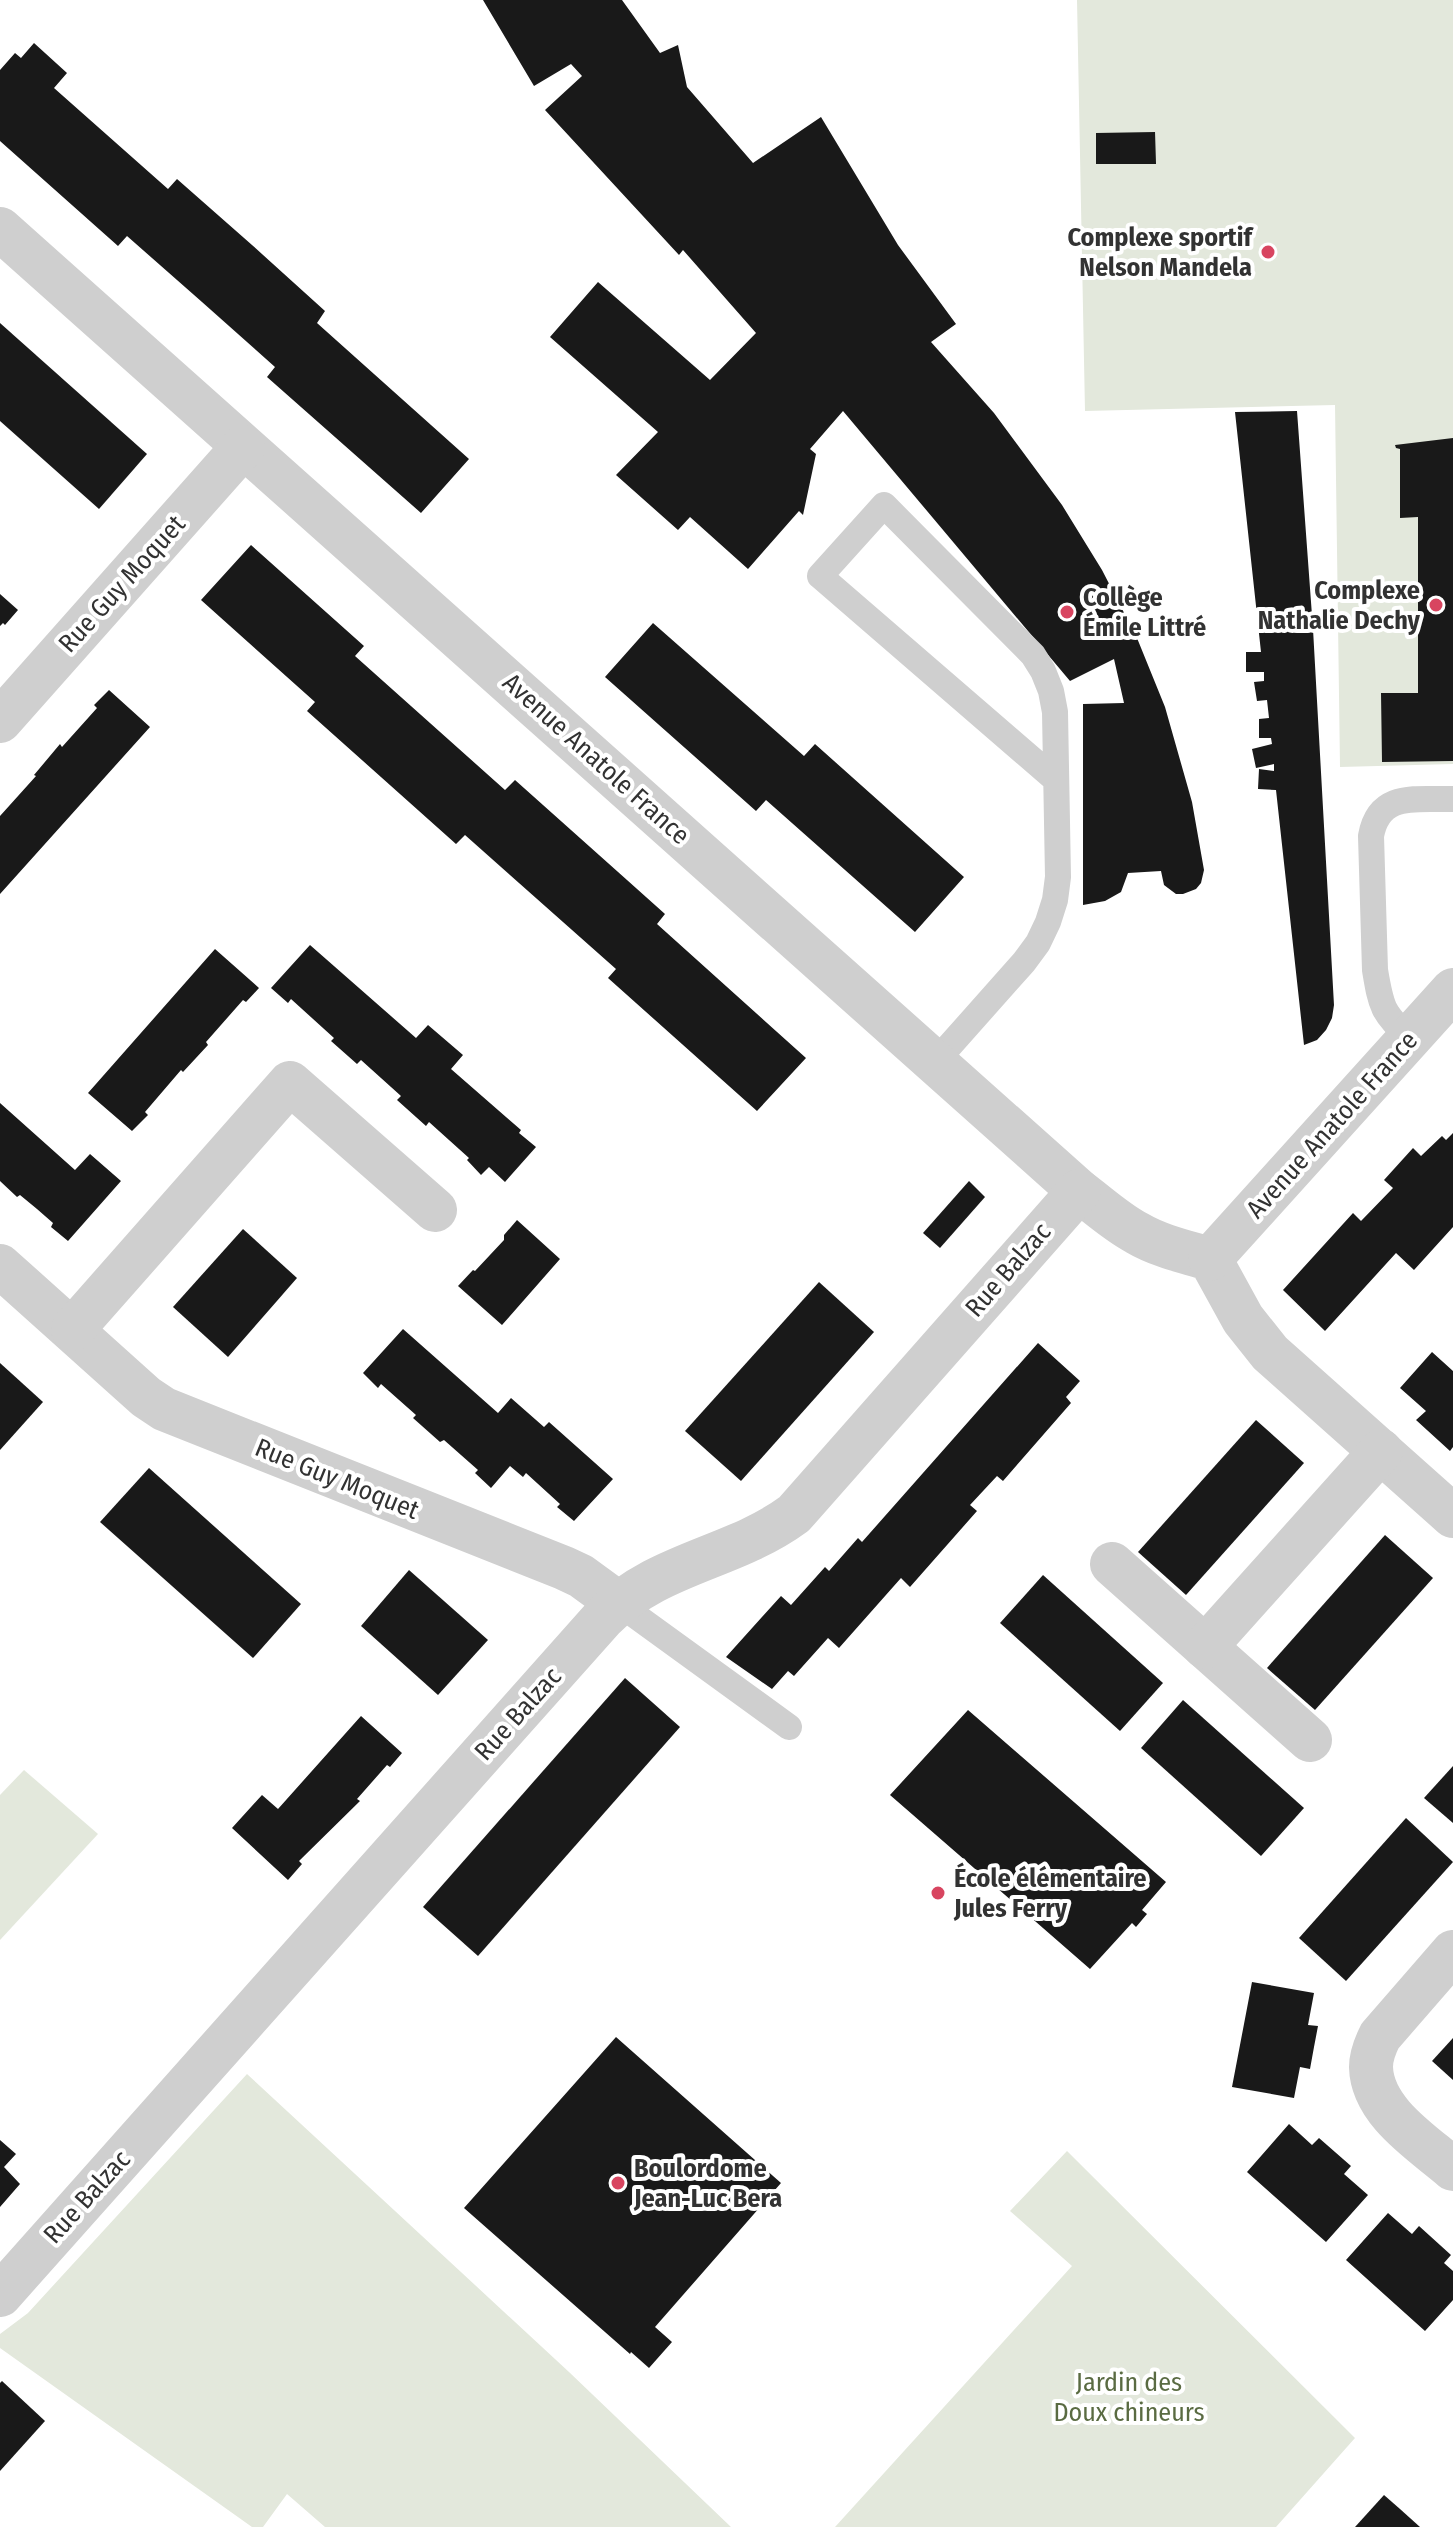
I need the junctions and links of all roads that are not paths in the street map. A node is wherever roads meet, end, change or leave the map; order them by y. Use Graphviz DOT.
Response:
graph roads {
  1 [pos="0,229"];
  2 [pos="243,447"];
  3 [pos="0,721"];
  4 [pos="1056,780"];
  5 [pos="1453,799"];
  6 [pos="1453,990"];
  7 [pos="1410,1038"];
  8 [pos="936,1061"];
  9 [pos="1079,1191"];
  10 [pos="435,1210"];
  11 [pos="1210,1259"];
  12 [pos="0,1266"];
  13 [pos="73,1329"];
  14 [pos="1381,1451"];
  15 [pos="1453,1516"];
  16 [pos="1112,1564"];
  17 [pos="618,1603"];
  18 [pos="1205,1647"];
  19 [pos="789,1727"];
  20 [pos="1310,1740"];
  21 [pos="1453,1952"];
  22 [pos="1453,2169"];
  23 [pos="0,2295"];
  1 -- 2 [label="street, Avenue Anatole France"];
  2 -- 3 [label="street, Rue Guy Moquet"];
  2 -- 8 [label="street, Avenue Anatole France"];
  4 -- 4 [label="lane"];
  4 -- 8 [label="lane"];
  5 -- 7 [label="lane"];
  6 -- 7 [label="street, Avenue Anatole France"];
  7 -- 11 [label="street, Avenue Anatole France"];
  8 -- 9 [label="street, Avenue Anatole France"];
  9 -- 11 [label="street, Avenue Anatole France"];
  9 -- 17 [label="street, Rue Balzac"];
  10 -- 13 [label="street"];
  11 -- 14 [label="street"];
  12 -- 13 [label="street, Rue Guy Moquet"];
  13 -- 17 [label="street, Rue Guy Moquet"];
  14 -- 15 [label="street"];
  14 -- 18 [label="street"];
  16 -- 18 [label="street"];
  17 -- 19 [label="lane"];
  17 -- 23 [label="street, Rue Balzac"];
  18 -- 20 [label="street"];
  21 -- 22 [label="street"];
}
